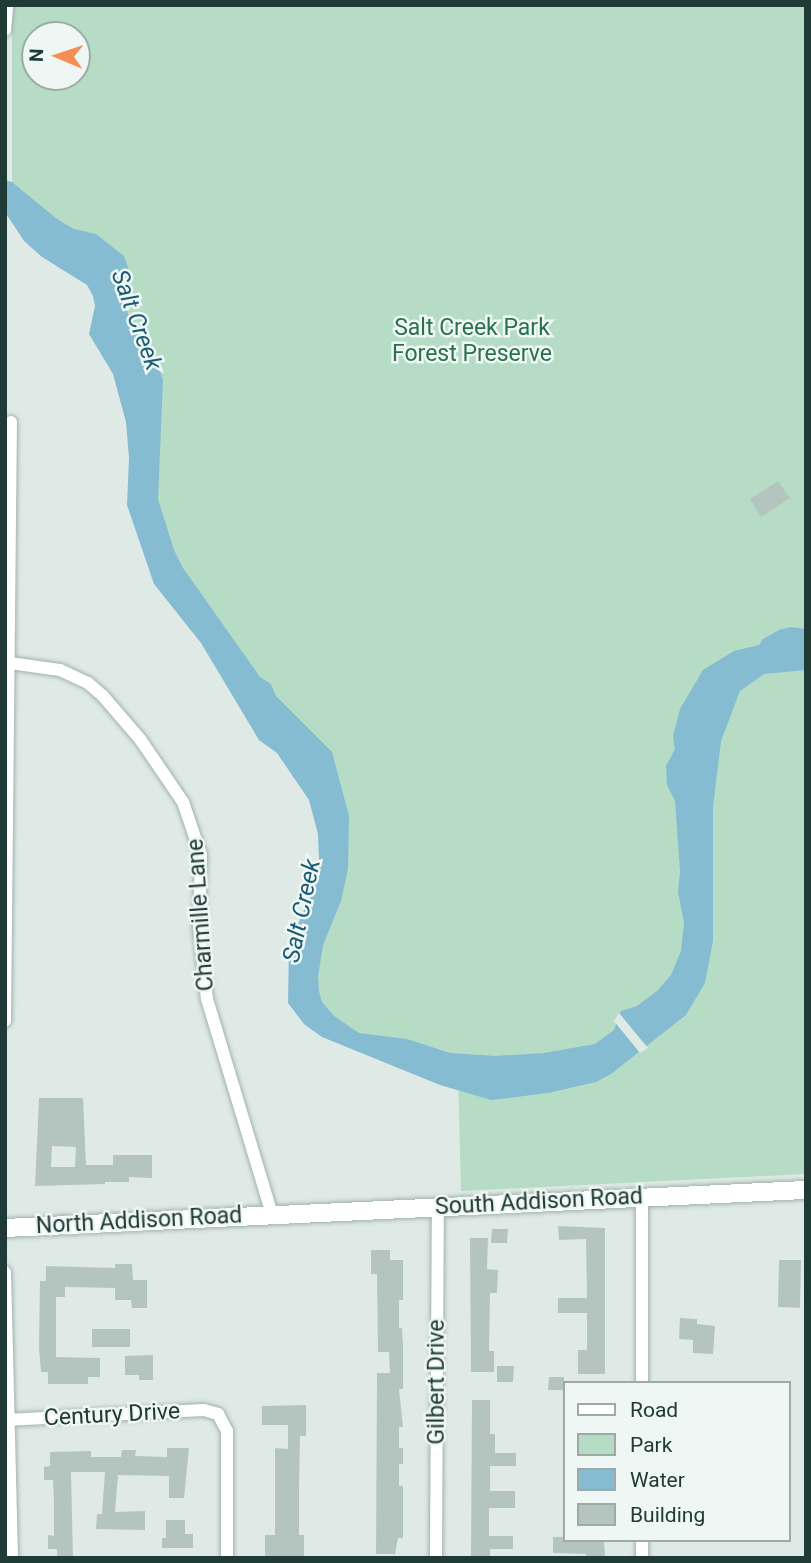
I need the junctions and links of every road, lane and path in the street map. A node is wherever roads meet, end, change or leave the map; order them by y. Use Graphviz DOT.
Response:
graph roads {
  1 [pos="7,5"];
  2 [pos="5,30"];
  3 [pos="11,422"];
  4 [pos="8,451"];
  5 [pos="10,663"];
  6 [pos="7,727"];
  7 [pos="5,1021"];
  8 [pos="806,1190"];
  9 [pos="642,1197"];
  10 [pos="438,1207"];
  11 [pos="272,1214"];
  12 [pos="5,1228"];
  13 [pos="5,1272"];
  14 [pos="642,1381"];
  15 [pos="7,1420"];
  16 [pos="12,1558"];
  17 [pos="227,1558"];
  18 [pos="436,1558"];
  1 -- 2 [label="street"];
  3 -- 4 [label="street"];
  4 -- 5 [label="street"];
  5 -- 6 [label="street"];
  5 -- 11 [label="street, Charmille Lane"];
  6 -- 7 [label="street"];
  8 -- 9 [label="street, South Addison Road"];
  9 -- 10 [label="street, South Addison Road"];
  9 -- 14 [label="street"];
  10 -- 11 [label="street, South Addison Road"];
  10 -- 18 [label="street, Gilbert Drive"];
  11 -- 12 [label="street, North Addison Road"];
  13 -- 15 [label="street"];
  15 -- 16 [label="street"];
  15 -- 17 [label="street, Century Drive"];
}
